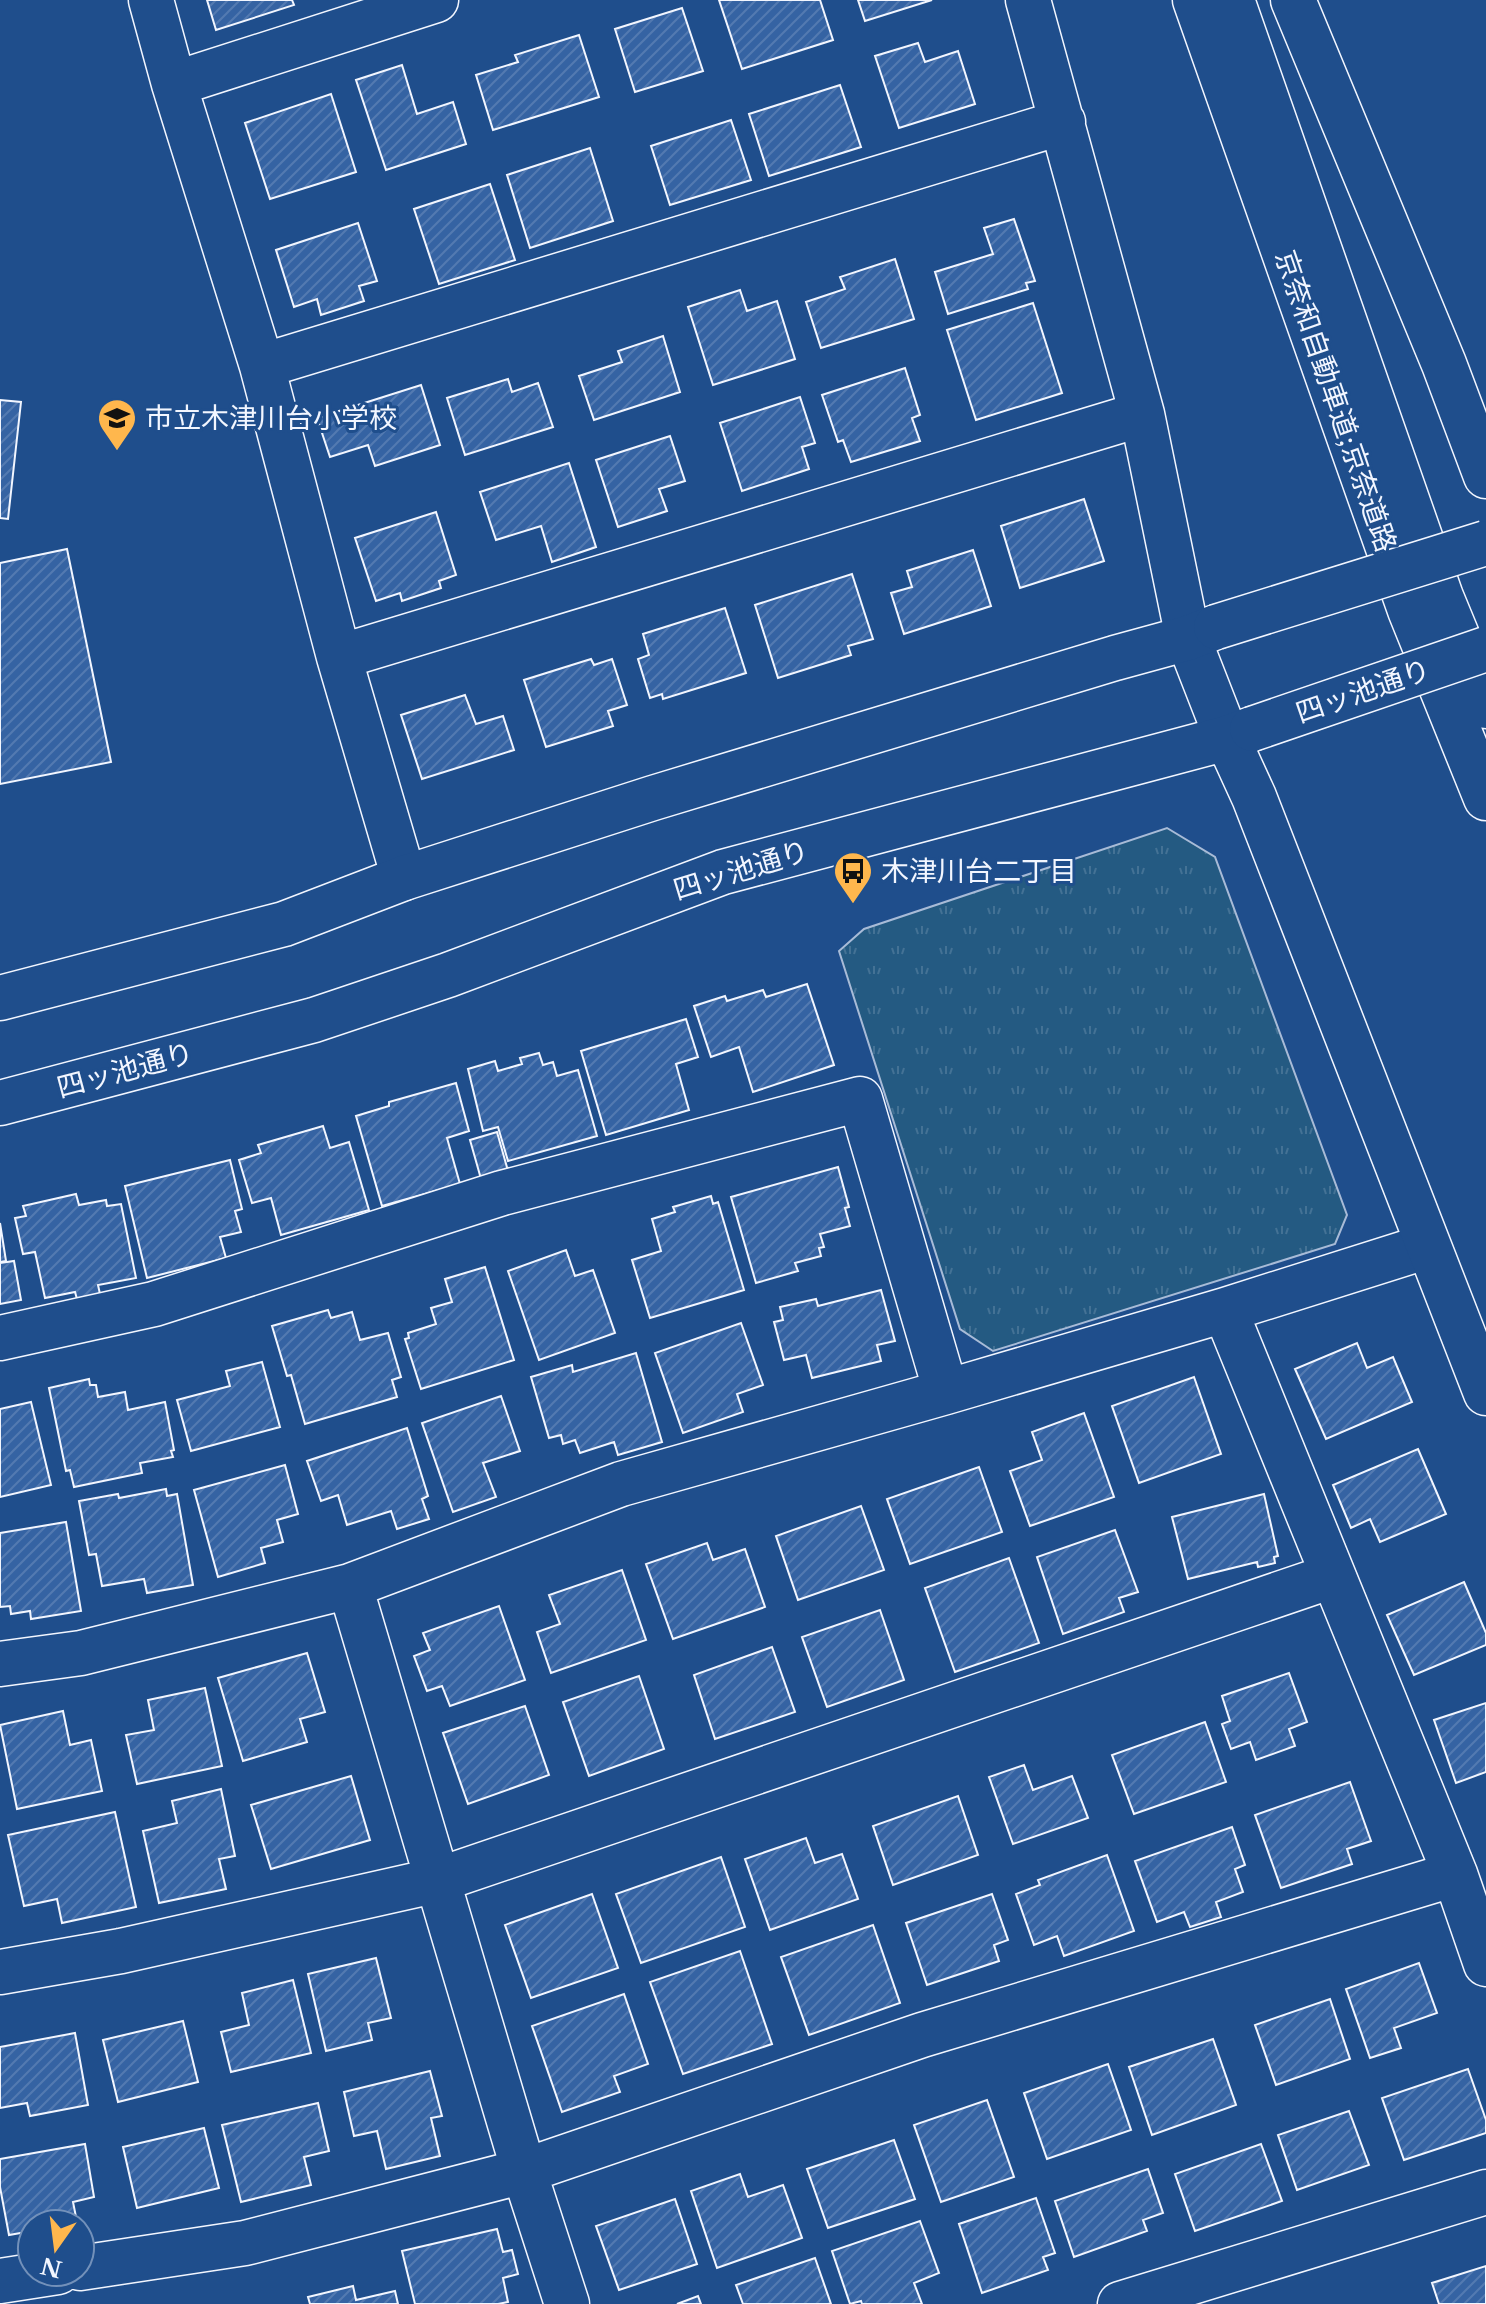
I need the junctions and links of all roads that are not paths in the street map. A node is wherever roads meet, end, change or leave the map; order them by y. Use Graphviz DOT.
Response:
graph roads {
  1 [pos="151,0"];
  2 [pos="436,0"];
  3 [pos="1028,0"];
  4 [pos="1195,0"];
  5 [pos="1232,0"];
  6 [pos="1293,0"];
  7 [pos="174,84"];
  8 [pos="1063,122"];
  9 [pos="262,366"];
  10 [pos="1142,414"];
  11 [pos="1486,476"];
  12 [pos="1486,543"];
  13 [pos="1410,610"];
  14 [pos="1202,633"];
  15 [pos="1486,649"];
  16 [pos="339,657"];
  17 [pos="1486,706"];
  18 [pos="1240,733"];
  19 [pos="1486,798"];
  20 [pos="1486,815"];
  21 [pos="404,878"];
  22 [pos="0,998"];
  23 [pos="0,1103"];
  24 [pos="1428,1246"];
  25 [pos="1225,1310"];
  26 [pos="0,1338"];
  27 [pos="946,1392"];
  28 [pos="1486,1393"];
  29 [pos="1332,1576"];
  30 [pos="350,1586"];
  31 [pos="0,1664"];
  32 [pos="1455,1874"];
  33 [pos="438,1880"];
  34 [pos="1486,1964"];
  35 [pos="0,1972"];
  36 [pos="524,2171"];
  37 [pos="1486,2192"];
  38 [pos="96,2266"];
  39 [pos="567,2304"];
  40 [pos="1120,2304"];
  1 -- 7 [label="main road"];
  2 -- 7 [label="main road"];
  3 -- 8 [label="main road"];
  4 -- 13 [label="main road, 京奈和自動車道;京奈道路"];
  5 -- 17 [label="main road, 京奈和自動車道;京奈道路"];
  6 -- 11 [label="main road"];
  7 -- 9 [label="main road"];
  8 -- 9 [label="main road"];
  8 -- 10 [label="main road"];
  9 -- 16 [label="main road"];
  10 -- 14 [label="main road"];
  10 -- 16 [label="main road"];
  12 -- 14 [label="main road, bridge"];
  13 -- 19 [label="main road, 京奈和自動車道;京奈道路"];
  13 -- 20 [label="main road"];
  14 -- 18 [label="main road"];
  14 -- 21 [label="main road"];
  15 -- 18 [label="main road, 四ッ池通り, bridge"];
  16 -- 21 [label="main road"];
  18 -- 23 [label="main road, 四ッ池通り"];
  18 -- 24 [label="main road"];
  21 -- 22 [label="main road"];
  24 -- 25 [label="main road"];
  24 -- 28 [label="main road"];
  25 -- 27 [label="main road"];
  25 -- 29 [label="main road"];
  26 -- 27 [label="main road"];
  27 -- 30 [label="main road"];
  29 -- 32 [label="main road"];
  29 -- 33 [label="main road"];
  30 -- 31 [label="main road"];
  30 -- 33 [label="main road"];
  32 -- 34 [label="main road"];
  32 -- 36 [label="main road"];
  33 -- 35 [label="main road"];
  33 -- 36 [label="main road"];
  36 -- 38 [label="main road"];
  36 -- 39 [label="main road"];
  37 -- 40 [label="main road"];
}
